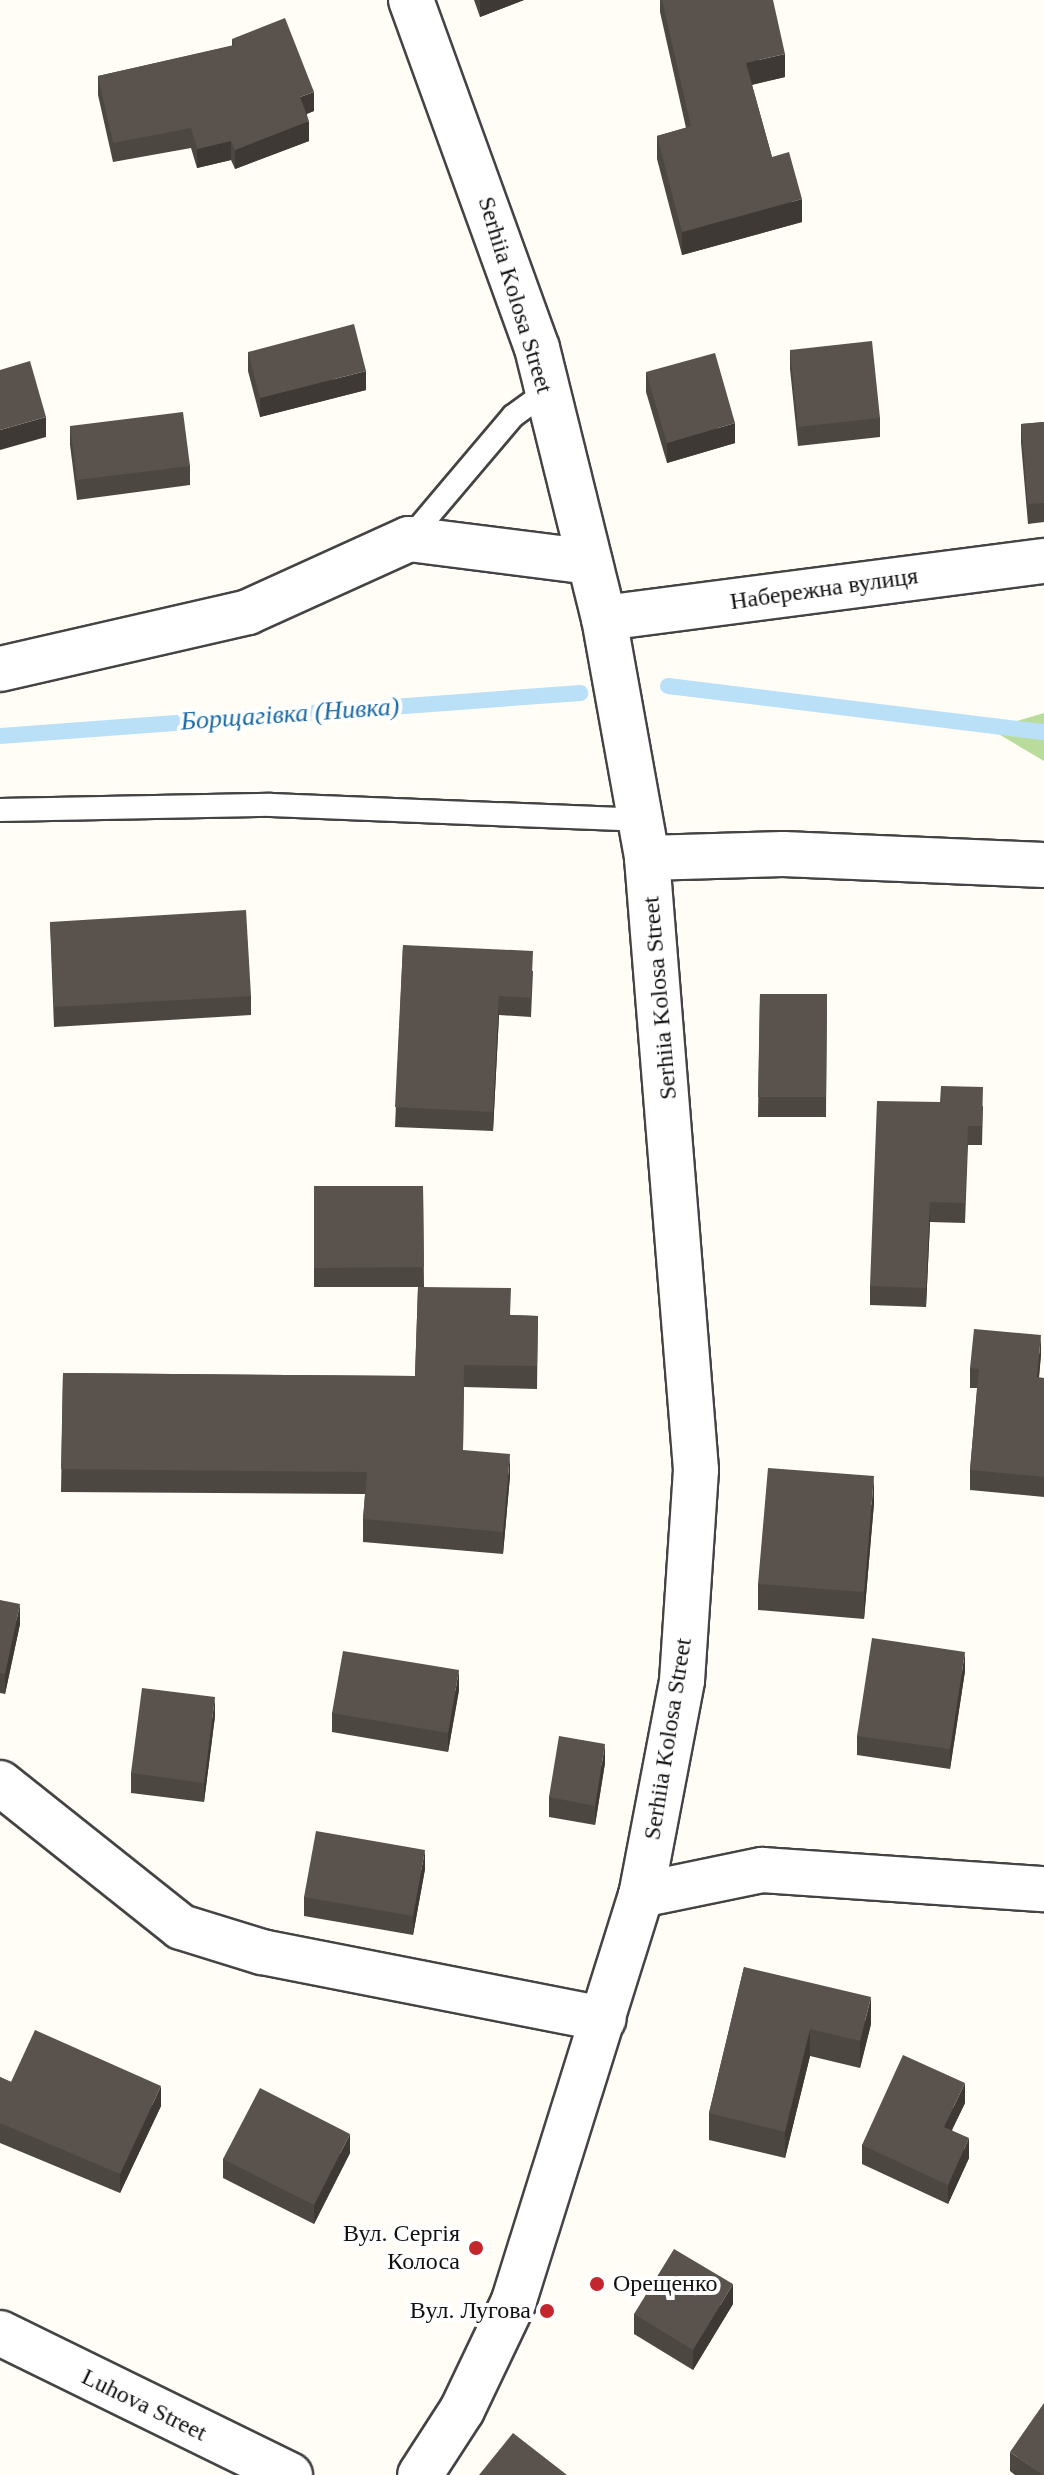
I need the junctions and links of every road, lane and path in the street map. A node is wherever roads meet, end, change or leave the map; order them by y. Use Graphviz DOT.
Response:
graph roads {
  1 [pos="411,0"];
  2 [pos="546,392"];
  3 [pos="409,539"];
  4 [pos="1044,561"];
  5 [pos="590,562"];
  6 [pos="604,618"];
  7 [pos="0,669"];
  8 [pos="0,810"];
  9 [pos="643,839"];
  10 [pos="1044,865"];
  11 [pos="0,1783"];
  12 [pos="1044,1889"];
  13 [pos="641,1895"];
  14 [pos="603,2019"];
  15 [pos="0,2333"];
  16 [pos="290,2475"];
  17 [pos="420,2475"];
  1 -- 2 [label="street, Serhiia Kolosa Street"];
  2 -- 3 [label="lane"];
  2 -- 5 [label="street, Serhiia Kolosa Street"];
  3 -- 5 [label="street"];
  3 -- 7 [label="street"];
  4 -- 6 [label="street, Набережна вулиця"];
  5 -- 6 [label="street, Serhiia Kolosa Street"];
  6 -- 9 [label="street, Serhiia Kolosa Street"];
  8 -- 9 [label="lane"];
  9 -- 10 [label="street"];
  9 -- 13 [label="street, Serhiia Kolosa Street"];
  11 -- 14 [label="street"];
  12 -- 13 [label="street"];
  13 -- 14 [label="street, Serhiia Kolosa Street"];
  14 -- 17 [label="street, Serhiia Kolosa Street"];
  15 -- 16 [label="street, Luhova Street"];
}
